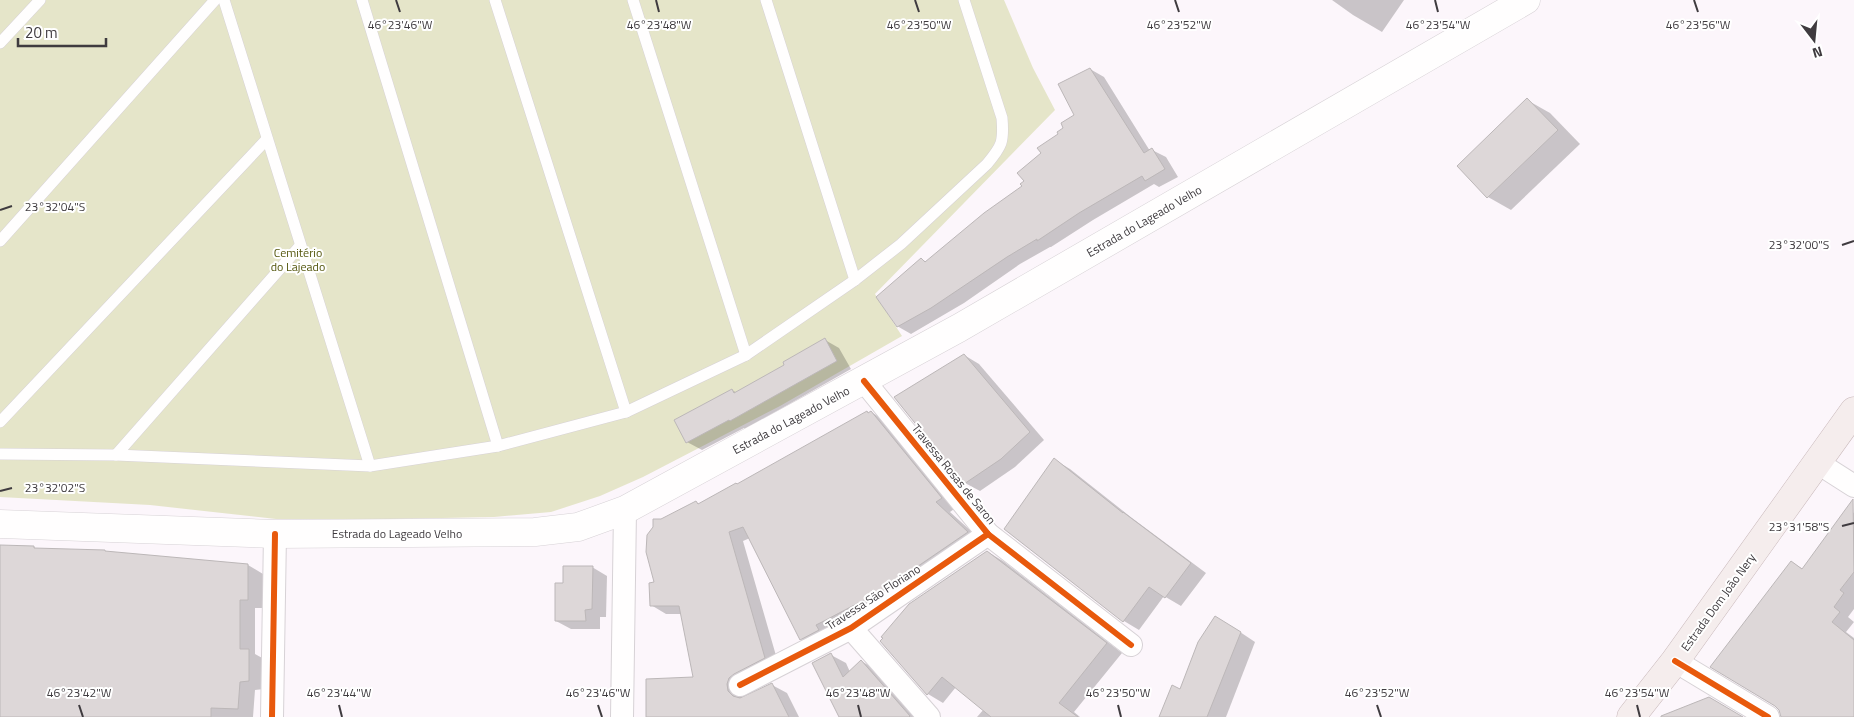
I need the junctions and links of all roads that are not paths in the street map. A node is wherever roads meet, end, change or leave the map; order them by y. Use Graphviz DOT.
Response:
graph roads {
  1 [pos="40,0"];
  2 [pos="215,0"];
  3 [pos="224,0"];
  4 [pos="362,0"];
  5 [pos="495,0"];
  6 [pos="633,0"];
  7 [pos="766,0"];
  8 [pos="964,0"];
  9 [pos="1526,0"];
  10 [pos="0,43"];
  11 [pos="267,139"];
  12 [pos="0,241"];
  13 [pos="300,246"];
  14 [pos="855,280"];
  15 [pos="746,355"];
  16 [pos="864,381"];
  17 [pos="1854,411"];
  18 [pos="626,412"];
  19 [pos="0,422"];
  20 [pos="498,446"];
  21 [pos="0,454"];
  22 [pos="116,455"];
  23 [pos="1818,463"];
  24 [pos="370,466"];
  25 [pos="1854,486"];
  26 [pos="625,510"];
  27 [pos="0,524"];
  28 [pos="275,534"];
  29 [pos="988,534"];
  30 [pos="850,628"];
  31 [pos="1131,646"];
  32 [pos="1675,661"];
  33 [pos="740,685"];
  34 [pos="272,717"];
  35 [pos="622,717"];
  36 [pos="930,717"];
  37 [pos="1631,717"];
  38 [pos="1768,717"];
  1 -- 10 [label="lane"];
  2 -- 12 [label="lane"];
  3 -- 11 [label="lane"];
  4 -- 20 [label="lane"];
  5 -- 18 [label="lane"];
  6 -- 15 [label="lane"];
  7 -- 14 [label="lane"];
  8 -- 14 [label="lane"];
  9 -- 16 [label="main road, Estrada do Lageado Velho"];
  11 -- 13 [label="lane"];
  11 -- 19 [label="lane"];
  13 -- 22 [label="lane"];
  13 -- 24 [label="lane"];
  14 -- 15 [label="lane"];
  15 -- 18 [label="lane"];
  16 -- 26 [label="main road, Estrada do Lageado Velho"];
  16 -- 29 [label="street, Travessa Rosas de Saron"];
  17 -- 23 [label="main road, Estrada Dom João Nery"];
  18 -- 20 [label="lane"];
  20 -- 24 [label="lane"];
  21 -- 22 [label="lane"];
  22 -- 24 [label="lane"];
  23 -- 25 [label="street"];
  23 -- 32 [label="main road, Estrada Dom João Nery"];
  26 -- 28 [label="main road, Estrada do Lageado Velho"];
  26 -- 35 [label="street"];
  27 -- 28 [label="main road, Estrada do Lageado Velho"];
  28 -- 34 [label="street"];
  29 -- 30 [label="street, Travessa São Floriano"];
  29 -- 31 [label="street, Travessa Rosas de Saron"];
  30 -- 33 [label="street, Travessa São Floriano"];
  30 -- 36 [label="street"];
  32 -- 37 [label="main road, Estrada Dom João Nery"];
  32 -- 38 [label="street"];
}
